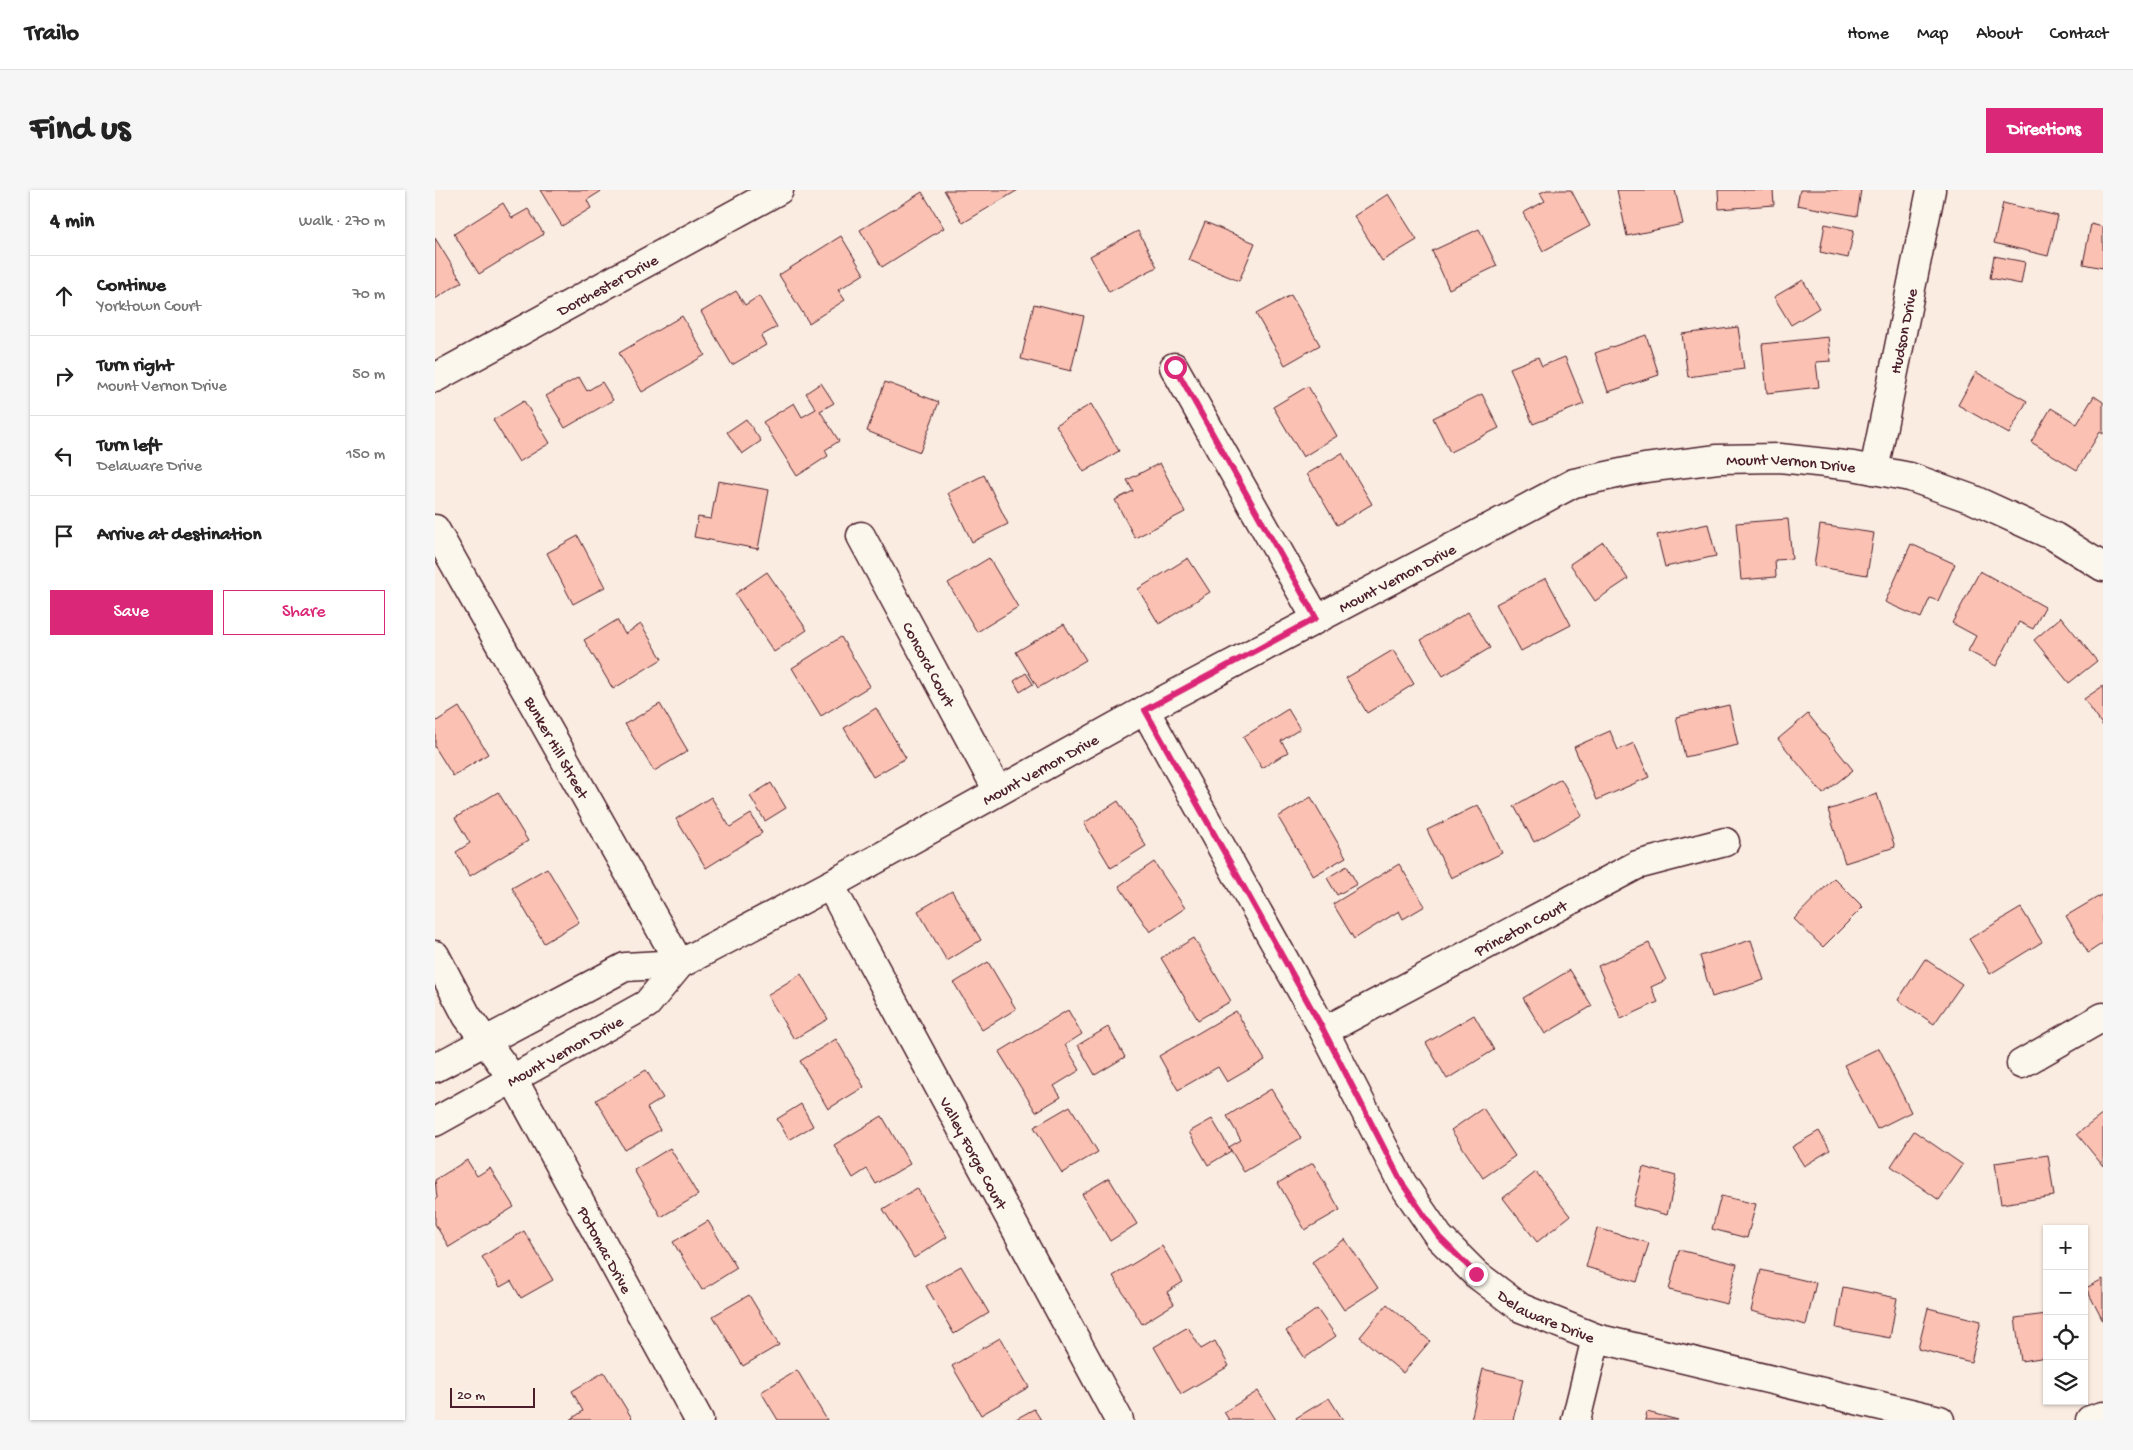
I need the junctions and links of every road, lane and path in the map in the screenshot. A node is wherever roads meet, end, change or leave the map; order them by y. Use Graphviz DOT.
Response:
graph roads {
  1 [pos="779,190"];
  2 [pos="1931,190"];
  3 [pos="1175,367"];
  4 [pos="435,378"];
  5 [pos="1874,470"];
  6 [pos="435,531"];
  7 [pos="861,536"];
  8 [pos="2103,568"];
  9 [pos="1316,618"];
  10 [pos="1145,710"];
  11 [pos="998,791"];
  12 [pos="1725,842"];
  13 [pos="830,886"];
  14 [pos="435,956"];
  15 [pos="680,964"];
  16 [pos="2103,1017"];
  17 [pos="1324,1031"];
  18 [pos="485,1041"];
  19 [pos="2021,1064"];
  20 [pos="435,1068"];
  21 [pos="513,1079"];
  22 [pos="435,1122"];
  23 [pos="1596,1338"];
  24 [pos="2103,1416"];
  25 [pos="699,1420"];
  26 [pos="1119,1420"];
  27 [pos="1576,1420"];
  28 [pos="1940,1420"];
  29 [pos="2090,1420"];
  1 -- 4 [label="street, Dorchester Drive"];
  2 -- 5 [label="street, Hudson Drive"];
  3 -- 9 [label="street"];
  5 -- 8 [label="street, Mount Vernon Drive"];
  5 -- 9 [label="street, Mount Vernon Drive"];
  6 -- 15 [label="street, Bunker Hill Street"];
  7 -- 11 [label="street, Concord Court"];
  9 -- 10 [label="street, Mount Vernon Drive"];
  10 -- 11 [label="street, Mount Vernon Drive"];
  10 -- 17 [label="street, Delaware Drive"];
  11 -- 13 [label="street, Mount Vernon Drive"];
  12 -- 17 [label="street, Princeton Court"];
  13 -- 15 [label="street, Mount Vernon Drive"];
  13 -- 26 [label="street, Valley Forge Court"];
  14 -- 18 [label="street, Potomac Drive"];
  15 -- 18 [label="street, Mount Vernon Drive"];
  15 -- 21 [label="street, Mount Vernon Drive"];
  16 -- 19 [label="street"];
  17 -- 23 [label="street, Delaware Drive"];
  18 -- 20 [label="street, Mount Vernon Drive"];
  18 -- 21 [label="street, Potomac Drive"];
  21 -- 22 [label="street, Mount Vernon Drive"];
  21 -- 25 [label="street, Potomac Drive"];
  23 -- 27 [label="street"];
  23 -- 28 [label="street, Delaware Drive"];
  24 -- 29 [label="street"];
}
